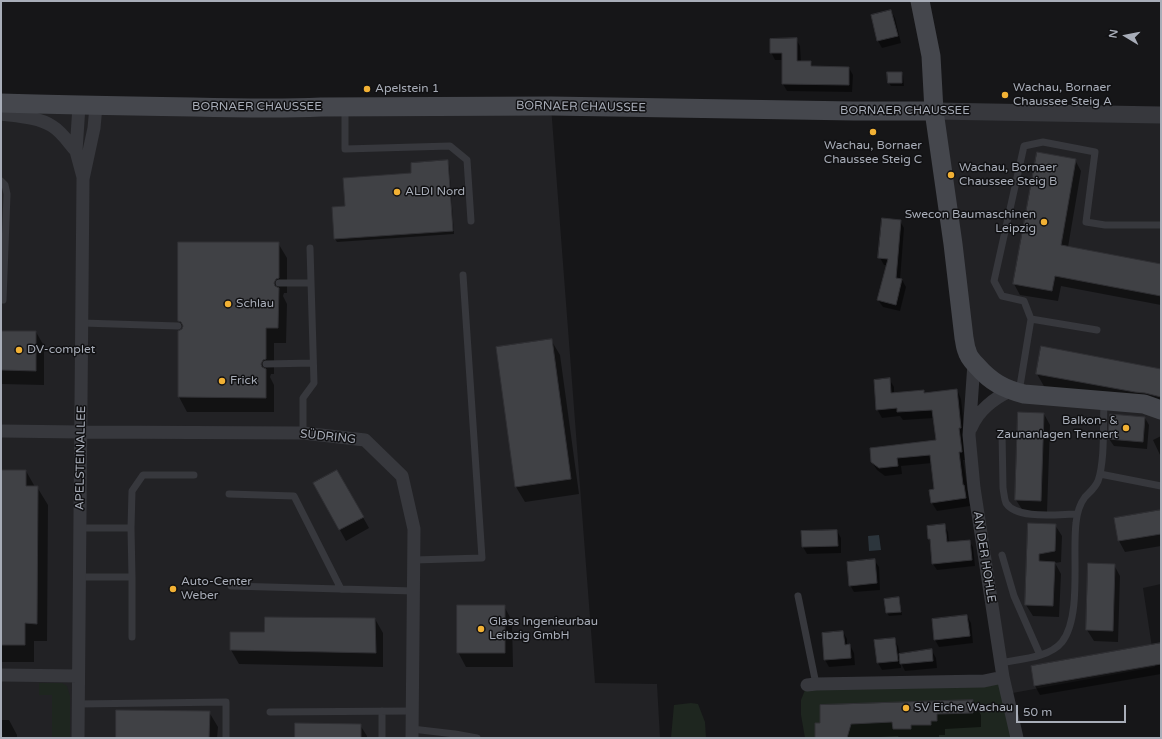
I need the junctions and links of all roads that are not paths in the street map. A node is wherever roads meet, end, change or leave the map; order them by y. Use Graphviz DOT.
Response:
graph roads {
  1 [pos="920,1"];
  2 [pos="1,103"];
  3 [pos="87,106"];
  4 [pos="345,107"];
  5 [pos="934,111"];
  6 [pos="1,114"];
  7 [pos="1161,114"];
  8 [pos="76,151"];
  9 [pos="83,179"];
  10 [pos="1,181"];
  11 [pos="471,221"];
  12 [pos="1161,225"];
  13 [pos="310,248"];
  14 [pos="462,275"];
  15 [pos="279,282"];
  16 [pos="311,283"];
  17 [pos="1,300"];
  18 [pos="1032,319"];
  19 [pos="82,323"];
  20 [pos="178,326"];
  21 [pos="1097,330"];
  22 [pos="974,362"];
  23 [pos="313,363"];
  24 [pos="266,364"];
  25 [pos="1014,392"];
  26 [pos="1104,400"];
  27 [pos="1161,410"];
  28 [pos="1,431"];
  29 [pos="81,432"];
  30 [pos="1002,432"];
  31 [pos="303,433"];
  32 [pos="969,435"];
  33 [pos="1100,474"];
  34 [pos="194,475"];
  35 [pos="1161,486"];
  36 [pos="229,494"];
  37 [pos="1077,514"];
  38 [pos="80,528"];
  39 [pos="131,528"];
  40 [pos="1002,554"];
  41 [pos="414,560"];
  42 [pos="80,577"];
  43 [pos="132,577"];
  44 [pos="231,586"];
  45 [pos="341,589"];
  46 [pos="414,591"];
  47 [pos="798,596"];
  48 [pos="132,637"];
  49 [pos="1040,655"];
  50 [pos="1000,663"];
  51 [pos="1,675"];
  52 [pos="78,676"];
  53 [pos="1002,677"];
  54 [pos="812,685"];
  55 [pos="78,704"];
  56 [pos="382,711"];
  57 [pos="412,711"];
  58 [pos="270,712"];
  59 [pos="412,733"];
  60 [pos="455,736"];
  61 [pos="78,738"];
  62 [pos="226,738"];
  63 [pos="382,738"];
  64 [pos="477,738"];
  65 [pos="1017,738"];
  1 -- 5 [label="main road"];
  2 -- 3 [label="main road, BORNAER CHAUSSEE"];
  3 -- 4 [label="main road, BORNAER CHAUSSEE"];
  3 -- 8 [label="street, APELSTEINALLEE"];
  3 -- 9 [label="street, APELSTEINALLEE"];
  4 -- 5 [label="main road, BORNAER CHAUSSEE"];
  4 -- 11 [label="lane"];
  5 -- 7 [label="street, BORNAER CHAUSSEE"];
  5 -- 22 [label="main road"];
  6 -- 8 [label="street, APELSTEINALLEE"];
  8 -- 9 [label="street, APELSTEINALLEE"];
  9 -- 19 [label="street, APELSTEINALLEE"];
  10 -- 17 [label="lane"];
  12 -- 18 [label="lane"];
  13 -- 16 [label="lane"];
  14 -- 41 [label="lane"];
  15 -- 16 [label="lane"];
  16 -- 23 [label="lane"];
  18 -- 21 [label="lane"];
  18 -- 25 [label="lane"];
  19 -- 20 [label="lane"];
  19 -- 29 [label="street, APELSTEINALLEE"];
  22 -- 25 [label="main road"];
  22 -- 32 [label="street, AN DER HOHLE"];
  23 -- 24 [label="lane"];
  23 -- 31 [label="lane"];
  25 -- 26 [label="main road"];
  25 -- 32 [label="street"];
  26 -- 27 [label="main road"];
  26 -- 33 [label="lane"];
  28 -- 29 [label="street, SÜDRING"];
  29 -- 31 [label="street, SÜDRING"];
  29 -- 38 [label="street, APELSTEINALLEE"];
  30 -- 37 [label="lane"];
  31 -- 41 [label="street, SÜDRING"];
  32 -- 50 [label="street, AN DER HOHLE"];
  33 -- 35 [label="lane"];
  33 -- 37 [label="lane"];
  34 -- 39 [label="lane"];
  36 -- 45 [label="lane"];
  37 -- 49 [label="lane"];
  38 -- 39 [label="lane"];
  38 -- 42 [label="street, APELSTEINALLEE"];
  39 -- 43 [label="lane"];
  40 -- 49 [label="lane"];
  41 -- 46 [label="street, SÜDRING"];
  42 -- 43 [label="lane"];
  42 -- 52 [label="street, APELSTEINALLEE"];
  43 -- 48 [label="lane"];
  44 -- 45 [label="lane"];
  45 -- 46 [label="lane"];
  46 -- 57 [label="street, SÜDRING"];
  47 -- 54 [label="lane"];
  49 -- 50 [label="lane"];
  50 -- 53 [label="street, AN DER HOHLE"];
  51 -- 52 [label="street"];
  52 -- 55 [label="street, APELSTEINALLEE"];
  53 -- 54 [label="street"];
  53 -- 65 [label="street, AN DER HOHLE"];
  55 -- 61 [label="street, APELSTEINALLEE"];
  55 -- 62 [label="lane"];
  56 -- 57 [label="lane"];
  56 -- 58 [label="lane"];
  56 -- 63 [label="lane"];
  57 -- 59 [label="street, SÜDRING"];
  59 -- 60 [label="lane"];
  60 -- 64 [label="lane"];
}
